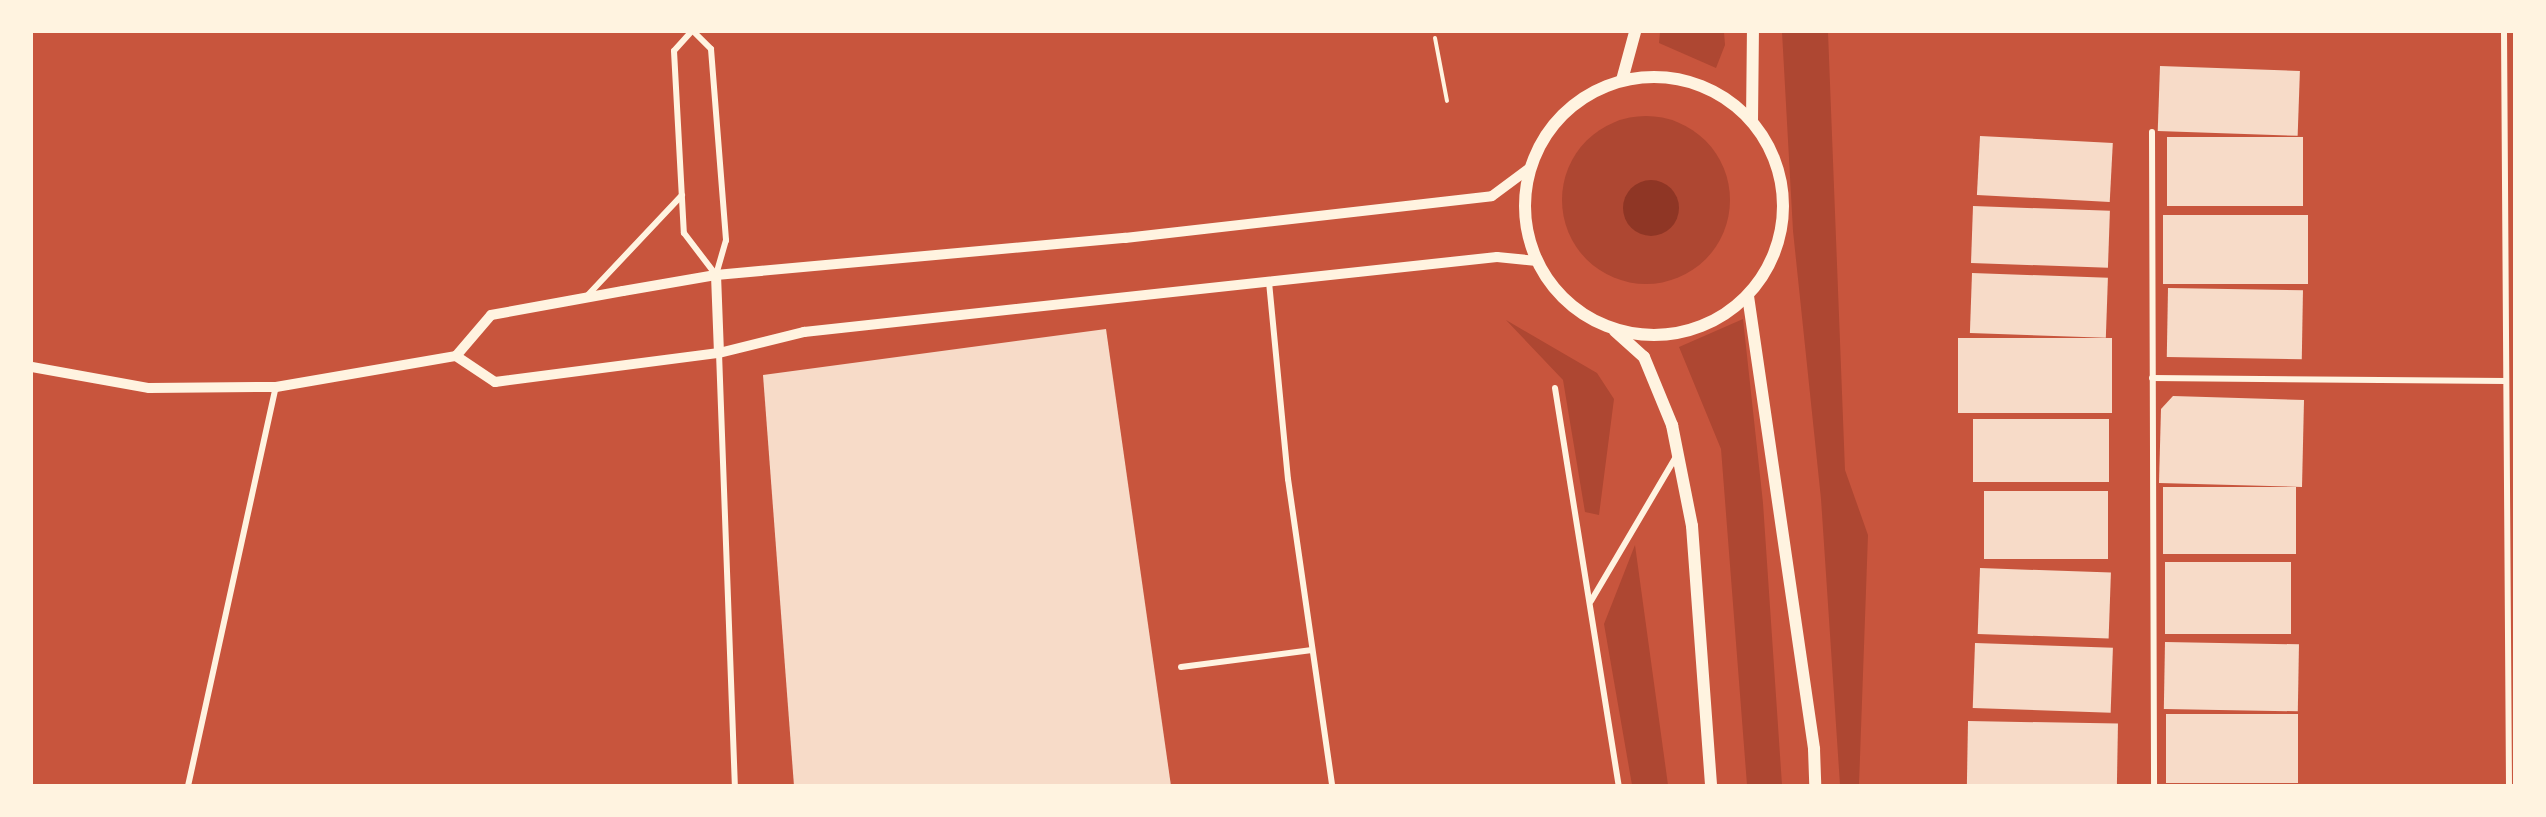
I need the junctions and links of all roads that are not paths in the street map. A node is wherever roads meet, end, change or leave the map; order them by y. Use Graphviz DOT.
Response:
graph roads {
  1 [pos="692,32"];
  2 [pos="1635,32"];
  3 [pos="1753,32"];
  4 [pos="2504,32"];
  5 [pos="1622,80"];
  6 [pos="1752,122"];
  7 [pos="2152,132"];
  8 [pos="1531,167"];
  9 [pos="682,195"];
  10 [pos="1537,261"];
  11 [pos="716,275"];
  12 [pos="1269,282"];
  13 [pos="1748,296"];
  14 [pos="584,299"];
  15 [pos="1614,330"];
  16 [pos="719,353"];
  17 [pos="456,356"];
  18 [pos="32,367"];
  19 [pos="2152,378"];
  20 [pos="2506,381"];
  21 [pos="276,387"];
  22 [pos="1555,388"];
  23 [pos="1678,454"];
  24 [pos="1590,602"];
  25 [pos="1312,650"];
  26 [pos="1181,667"];
  27 [pos="188,786"];
  28 [pos="735,786"];
  29 [pos="1332,786"];
  30 [pos="1619,786"];
  31 [pos="1711,786"];
  32 [pos="1815,786"];
  33 [pos="2154,786"];
  34 [pos="2509,786"];
  1 -- 9 [label="street"];
  1 -- 11 [label="street"];
  2 -- 5 [label="main road"];
  3 -- 6 [label="main road"];
  4 -- 20 [label="street"];
  5 -- 6 [label="main road"];
  5 -- 8 [label="main road"];
  6 -- 13 [label="main road"];
  7 -- 19 [label="street"];
  8 -- 10 [label="main road"];
  8 -- 11 [label="street"];
  9 -- 11 [label="street"];
  9 -- 14 [label="street"];
  10 -- 12 [label="street"];
  10 -- 15 [label="main road"];
  11 -- 14 [label="street"];
  11 -- 16 [label="street"];
  12 -- 16 [label="street"];
  12 -- 25 [label="street"];
  13 -- 15 [label="main road"];
  13 -- 32 [label="main road"];
  14 -- 17 [label="street"];
  15 -- 23 [label="main road"];
  16 -- 17 [label="street"];
  16 -- 28 [label="street"];
  17 -- 21 [label="street"];
  18 -- 21 [label="street"];
  19 -- 20 [label="street"];
  19 -- 33 [label="street"];
  20 -- 34 [label="street"];
  21 -- 27 [label="street"];
  22 -- 24 [label="street"];
  23 -- 24 [label="street"];
  23 -- 31 [label="main road"];
  24 -- 30 [label="street"];
  25 -- 26 [label="street"];
  25 -- 29 [label="street"];
}
